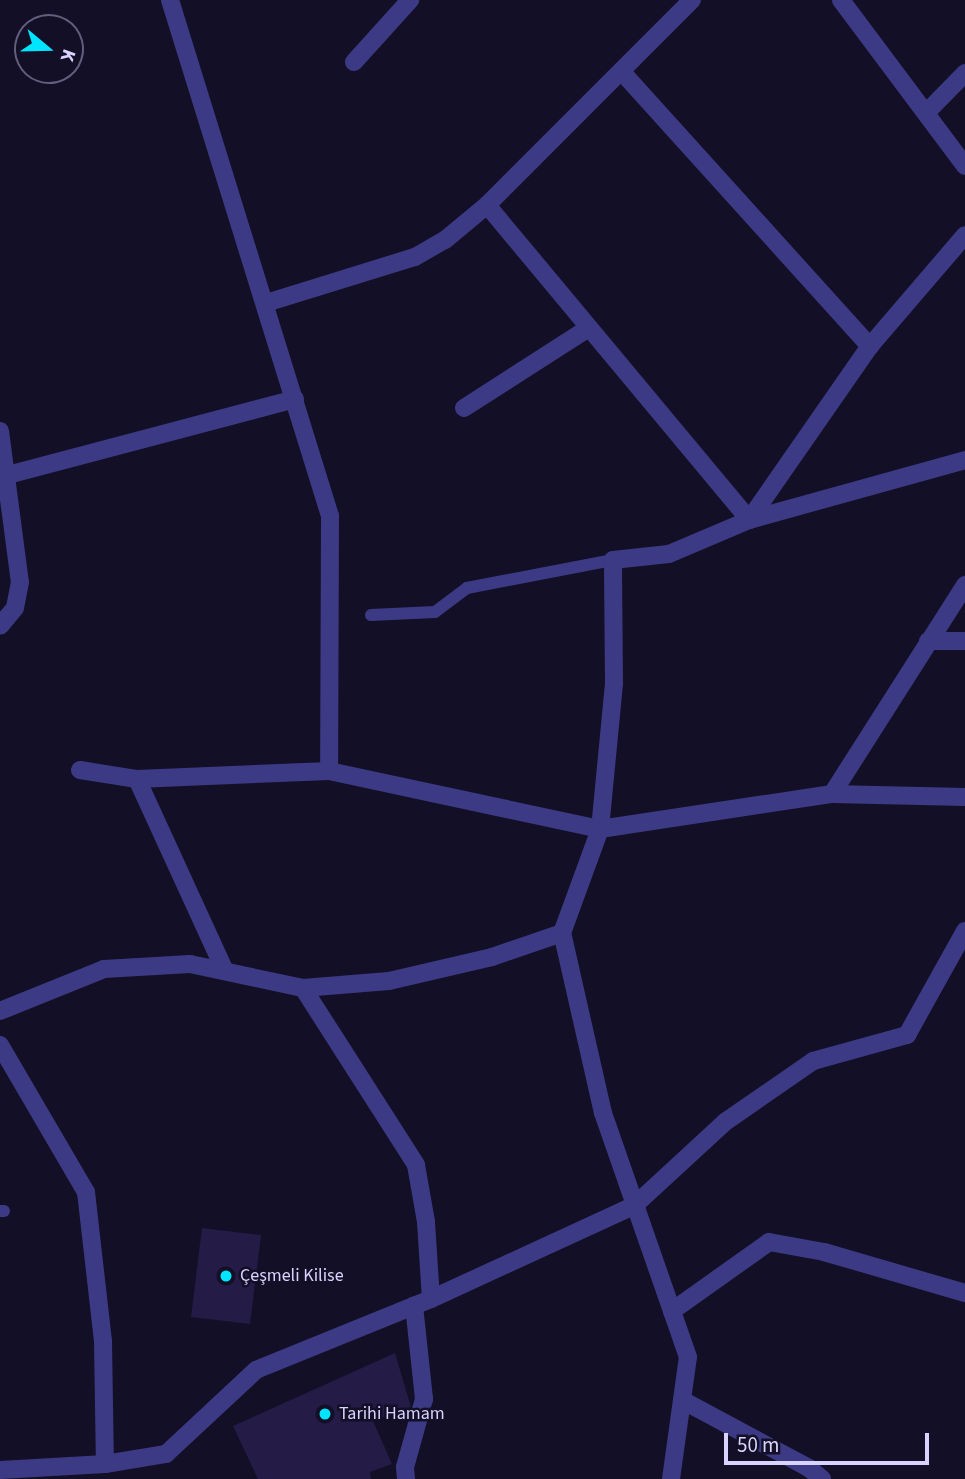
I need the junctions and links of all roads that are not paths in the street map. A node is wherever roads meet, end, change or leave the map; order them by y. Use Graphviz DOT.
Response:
graph roads {
  1 [pos="170,0"];
  2 [pos="410,0"];
  3 [pos="692,0"];
  4 [pos="841,0"];
  5 [pos="354,62"];
  6 [pos="622,72"];
  7 [pos="965,73"];
  8 [pos="926,113"];
  9 [pos="965,166"];
  10 [pos="487,205"];
  11 [pos="965,235"];
  12 [pos="266,303"];
  13 [pos="587,329"];
  14 [pos="870,346"];
  15 [pos="295,399"];
  16 [pos="464,408"];
  17 [pos="0,430"];
  18 [pos="965,460"];
  19 [pos="4,476"];
  20 [pos="749,520"];
  21 [pos="613,560"];
  22 [pos="965,585"];
  23 [pos="371,615"];
  24 [pos="0,626"];
  25 [pos="928,641"];
  26 [pos="965,641"];
  27 [pos="80,770"];
  28 [pos="329,771"];
  29 [pos="137,779"];
  30 [pos="832,794"];
  31 [pos="965,797"];
  32 [pos="600,830"];
  33 [pos="965,931"];
  34 [pos="562,933"];
  35 [pos="225,971"];
  36 [pos="303,988"];
  37 [pos="0,1011"];
  38 [pos="0,1045"];
  39 [pos="635,1205"];
  40 [pos="965,1293"];
  41 [pos="431,1299"];
  42 [pos="414,1306"];
  43 [pos="672,1311"];
  44 [pos="682,1400"];
  45 [pos="105,1464"];
  46 [pos="0,1470"];
  47 [pos="406,1479"];
  48 [pos="671,1479"];
  49 [pos="822,1479"];
  1 -- 12 [label="street"];
  2 -- 5 [label="street"];
  3 -- 6 [label="street"];
  4 -- 8 [label="street"];
  6 -- 10 [label="street"];
  6 -- 14 [label="street"];
  7 -- 8 [label="street"];
  8 -- 9 [label="street"];
  10 -- 12 [label="street"];
  10 -- 13 [label="street"];
  11 -- 14 [label="street"];
  12 -- 15 [label="street"];
  13 -- 16 [label="street"];
  13 -- 20 [label="street"];
  14 -- 20 [label="street"];
  15 -- 19 [label="street"];
  15 -- 28 [label="street"];
  17 -- 19 [label="street"];
  18 -- 20 [label="street"];
  19 -- 24 [label="street"];
  20 -- 21 [label="street"];
  21 -- 23 [label="lane"];
  21 -- 32 [label="street"];
  22 -- 25 [label="street"];
  25 -- 26 [label="street"];
  25 -- 30 [label="street"];
  27 -- 29 [label="street"];
  28 -- 29 [label="street"];
  28 -- 32 [label="street"];
  29 -- 35 [label="street"];
  30 -- 31 [label="street"];
  30 -- 32 [label="street"];
  32 -- 34 [label="street"];
  33 -- 39 [label="street"];
  34 -- 36 [label="street"];
  34 -- 39 [label="street"];
  35 -- 36 [label="street"];
  35 -- 37 [label="street"];
  36 -- 41 [label="street"];
  38 -- 45 [label="street"];
  39 -- 41 [label="street"];
  39 -- 43 [label="street"];
  40 -- 43 [label="street"];
  41 -- 42 [label="street"];
  42 -- 45 [label="street"];
  42 -- 47 [label="street"];
  43 -- 44 [label="street"];
  44 -- 48 [label="street"];
  44 -- 49 [label="street"];
  45 -- 46 [label="street"];
}
